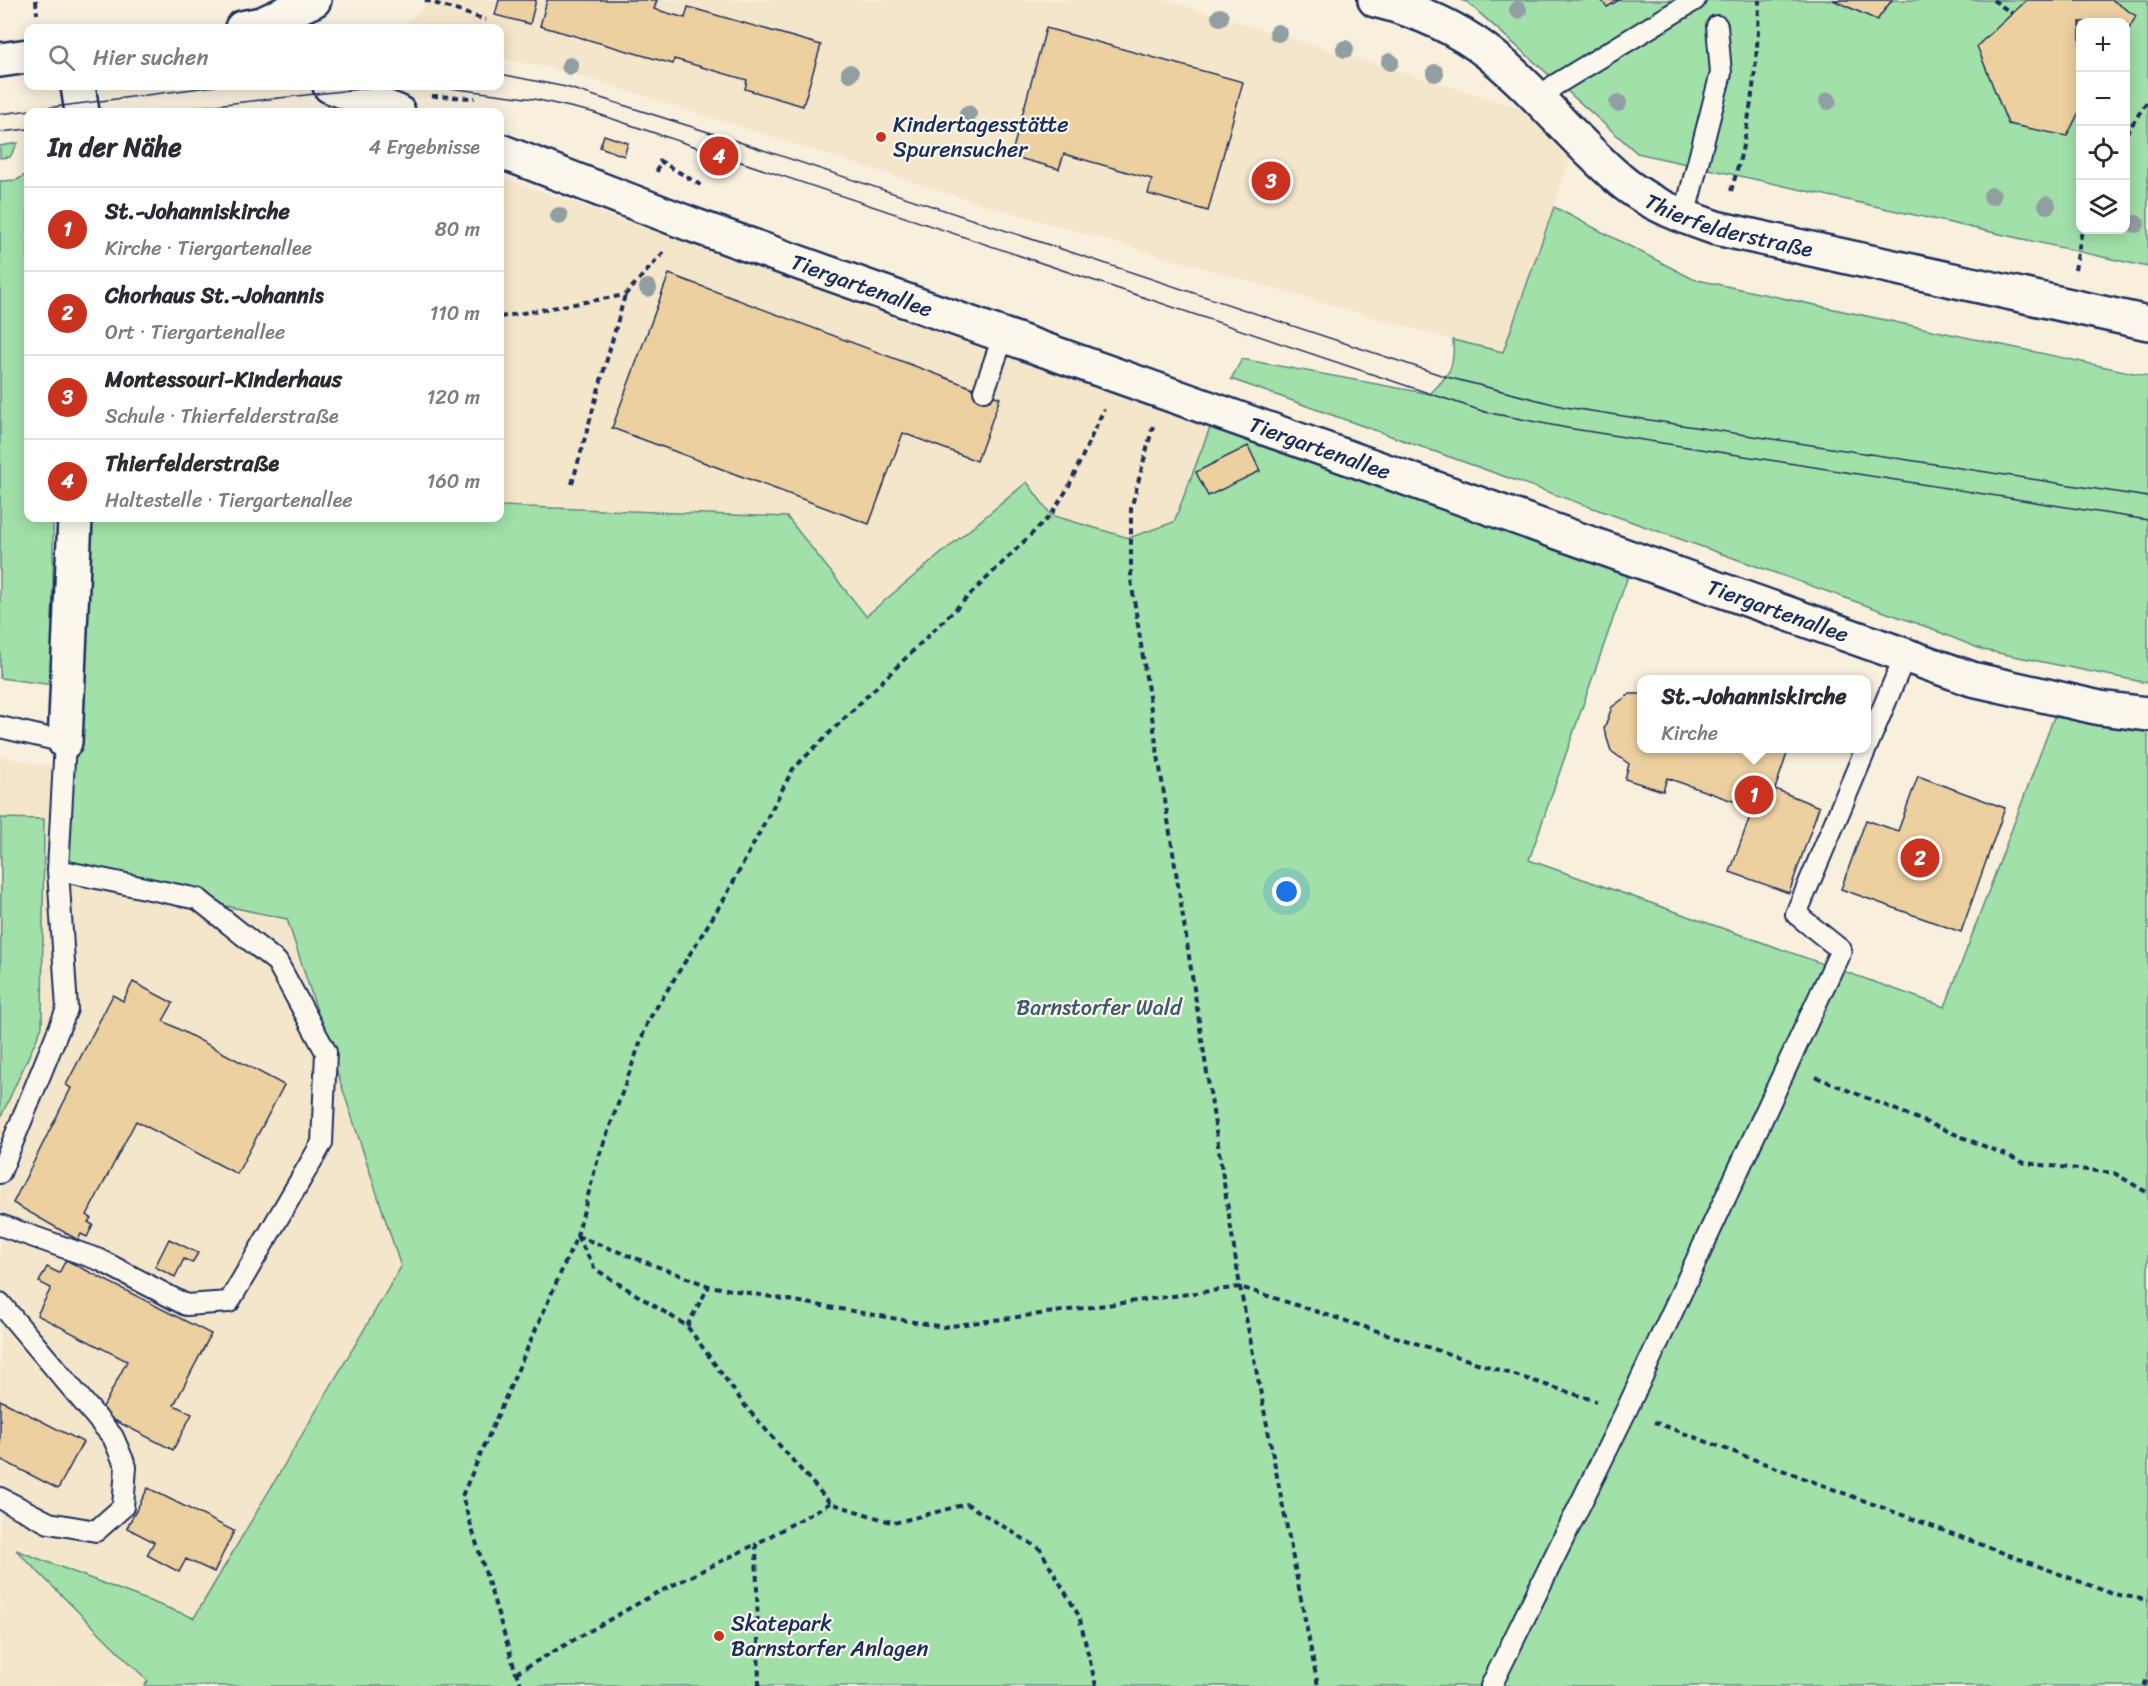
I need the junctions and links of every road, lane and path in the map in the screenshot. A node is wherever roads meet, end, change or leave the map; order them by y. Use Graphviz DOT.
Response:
graph roads {
  1 [pos="36,0"];
  2 [pos="314,0"];
  3 [pos="425,0"];
  4 [pos="1375,0"];
  5 [pos="1695,0"];
  6 [pos="1993,0"];
  7 [pos="37,14"];
  8 [pos="2013,14"];
  9 [pos="486,20"];
  10 [pos="262,24"];
  11 [pos="1717,26"];
  12 [pos="24,57"];
  13 [pos="0,60"];
  14 [pos="79,90"];
  15 [pos="340,90"];
  16 [pos="1537,100"];
  17 [pos="2148,100"];
  18 [pos="81,108"];
  19 [pos="388,108"];
  20 [pos="2130,128"];
  21 [pos="504,153"];
  22 [pos="660,161"];
  23 [pos="657,174"];
  24 [pos="1684,217"];
  25 [pos="690,224"];
  26 [pos="625,295"];
  27 [pos="504,316"];
  28 [pos="2148,323"];
  29 [pos="1004,334"];
  30 [pos="1114,374"];
  31 [pos="1162,390"];
  32 [pos="984,391"];
  33 [pos="572,484"];
  34 [pos="75,522"];
  35 [pos="1905,656"];
  36 [pos="2148,714"];
  37 [pos="0,727"];
  38 [pos="1871,736"];
  39 [pos="65,742"];
  40 [pos="1864,753"];
  41 [pos="58,870"];
  42 [pos="1787,1065"];
  43 [pos="0,1173"];
  44 [pos="2148,1194"];
  45 [pos="0,1225"];
  46 [pos="577,1236"];
  47 [pos="709,1286"];
  48 [pos="1240,1287"];
  49 [pos="0,1303"];
  50 [pos="687,1326"];
  51 [pos="1626,1411"];
  52 [pos="0,1498"];
  53 [pos="830,1503"];
  54 [pos="756,1544"];
  55 [pos="2148,1599"];
  56 [pos="516,1673"];
  57 [pos="2148,1676"];
  58 [pos="522,1686"];
  59 [pos="759,1686"];
  60 [pos="1096,1686"];
  61 [pos="1318,1686"];
  62 [pos="1491,1686"];
  63 [pos="2144,1686"];
  1 -- 7 [label="path"];
  2 -- 10 [label="street"];
  3 -- 9 [label="path"];
  4 -- 16 [label="street, Thierfelderstraße"];
  5 -- 16 [label="lane"];
  6 -- 8 [label="path"];
  11 -- 24 [label="lane"];
  12 -- 13 [label="street"];
  14 -- 18 [label="street"];
  15 -- 19 [label="street"];
  16 -- 24 [label="street, Thierfelderstraße"];
  17 -- 20 [label="path"];
  21 -- 25 [label="street, Tiergartenallee"];
  22 -- 23 [label="path"];
  24 -- 28 [label="street, Thierfelderstraße"];
  25 -- 26 [label="path"];
  25 -- 29 [label="street, Tiergartenallee"];
  26 -- 27 [label="path"];
  26 -- 33 [label="path"];
  29 -- 30 [label="street, Tiergartenallee"];
  29 -- 32 [label="lane"];
  30 -- 31 [label="street, Tiergartenallee"];
  30 -- 46 [label="path"];
  31 -- 35 [label="street, Tiergartenallee"];
  31 -- 48 [label="path"];
  34 -- 39 [label="street"];
  35 -- 36 [label="street, Tiergartenallee"];
  35 -- 38 [label="lane"];
  37 -- 39 [label="lane"];
  39 -- 41 [label="lane"];
  40 -- 42 [label="lane"];
  41 -- 43 [label="lane"];
  41 -- 45 [label="lane"];
  42 -- 44 [label="path"];
  42 -- 51 [label="lane"];
  46 -- 47 [label="path"];
  46 -- 50 [label="path"];
  46 -- 56 [label="path"];
  47 -- 48 [label="path"];
  47 -- 50 [label="path"];
  48 -- 51 [label="path"];
  48 -- 61 [label="path"];
  49 -- 52 [label="lane"];
  50 -- 53 [label="path"];
  51 -- 55 [label="path"];
  51 -- 62 [label="lane"];
  53 -- 54 [label="path"];
  53 -- 60 [label="path"];
  54 -- 56 [label="path"];
  54 -- 59 [label="path"];
  56 -- 58 [label="path"];
  57 -- 63 [label="path"];
}
